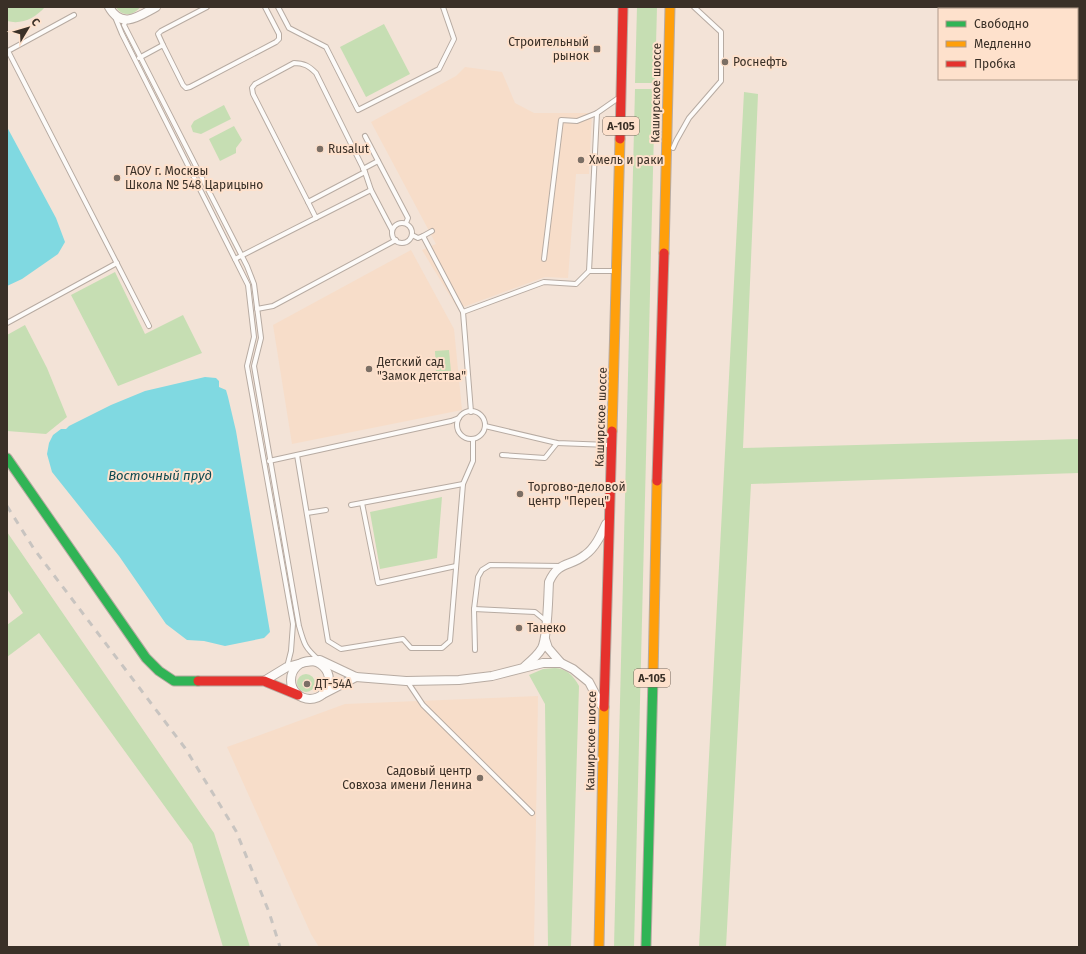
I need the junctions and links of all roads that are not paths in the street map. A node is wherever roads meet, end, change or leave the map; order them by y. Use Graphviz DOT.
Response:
graph roads {
  1 [pos="146,7"];
  2 [pos="156,7"];
  3 [pos="207,7"];
  4 [pos="265,7"];
  5 [pos="278,7"];
  6 [pos="443,7"];
  7 [pos="623,7"];
  8 [pos="670,7"];
  9 [pos="694,7"];
  10 [pos="111,9"];
  11 [pos="74,15"];
  12 [pos="140,16"];
  13 [pos="126,20"];
  14 [pos="163,45"];
  15 [pos="140,57"];
  16 [pos="135,60"];
  17 [pos="621,96"];
  18 [pos="597,113"];
  19 [pos="365,136"];
  20 [pos="378,161"];
  21 [pos="667,165"];
  22 [pos="364,170"];
  23 [pos="371,190"];
  24 [pos="308,202"];
  25 [pos="316,218"];
  26 [pos="406,223"];
  27 [pos="392,230"];
  28 [pos="432,231"];
  29 [pos="412,234"];
  30 [pos="423,236"];
  31 [pos="396,240"];
  32 [pos="242,256"];
  33 [pos="235,259"];
  34 [pos="544,259"];
  35 [pos="117,263"];
  36 [pos="589,271"];
  37 [pos="617,272"];
  38 [pos="535,286"];
  39 [pos="538,291"];
  40 [pos="257,309"];
  41 [pos="463,312"];
  42 [pos="7,323"];
  43 [pos="150,326"];
  44 [pos="471,412"];
  45 [pos="459,418"];
  46 [pos="485,426"];
  47 [pos="474,439"];
  48 [pos="557,443"];
  49 [pos="612,445"];
  50 [pos="297,455"];
  51 [pos="502,456"];
  52 [pos="7,458"];
  53 [pos="270,461"];
  54 [pos="265,462"];
  55 [pos="463,484"];
  56 [pos="362,503"];
  57 [pos="351,505"];
  58 [pos="326,510"];
  59 [pos="307,513"];
  60 [pos="610,515"];
  61 [pos="456,566"];
  62 [pos="561,566"];
  63 [pos="474,610"];
  64 [pos="546,622"];
  65 [pos="545,639"];
  66 [pos="475,650"];
  67 [pos="320,660"];
  68 [pos="306,662"];
  69 [pos="560,663"];
  70 [pos="287,667"];
  71 [pos="523,668"];
  72 [pos="356,677"];
  73 [pos="264,681"];
  74 [pos="406,681"];
  75 [pos="322,694"];
  76 [pos="298,695"];
  77 [pos="604,709"];
  78 [pos="532,813"];
  79 [pos="599,947"];
  80 [pos="646,947"];
  1 -- 12 [label="street"];
  2 -- 12 [label="street"];
  3 -- 14 [label="lane"];
  4 -- 14 [label="lane"];
  5 -- 6 [label="lane"];
  7 -- 17 [label="main road, Каширское шоссе / А-105"];
  8 -- 21 [label="main road, Каширское шоссе / А-105"];
  9 -- 21 [label="lane"];
  10 -- 13 [label="street"];
  10 -- 16 [label="lane"];
  11 -- 35 [label="lane"];
  12 -- 13 [label="street"];
  13 -- 15 [label="lane"];
  14 -- 15 [label="lane"];
  15 -- 16 [label="lane"];
  15 -- 32 [label="lane"];
  16 -- 33 [label="lane"];
  17 -- 18 [label="lane"];
  17 -- 37 [label="main road, Каширское шоссе / А-105"];
  18 -- 34 [label="lane"];
  18 -- 36 [label="lane"];
  19 -- 20 [label="lane"];
  20 -- 22 [label="lane"];
  20 -- 26 [label="lane"];
  21 -- 80 [label="main road, Каширское шоссе / А-105"];
  22 -- 23 [label="lane"];
  22 -- 24 [label="lane"];
  22 -- 24 [label="lane"];
  23 -- 25 [label="lane"];
  23 -- 27 [label="lane"];
  24 -- 25 [label="lane"];
  25 -- 32 [label="lane"];
  26 -- 27 [label="lane"];
  26 -- 29 [label="lane"];
  27 -- 31 [label="lane"];
  28 -- 30 [label="lane"];
  29 -- 30 [label="lane"];
  29 -- 31 [label="lane"];
  30 -- 41 [label="lane"];
  31 -- 40 [label="lane"];
  32 -- 33 [label="lane"];
  32 -- 40 [label="lane"];
  33 -- 54 [label="lane"];
  35 -- 42 [label="lane"];
  35 -- 43 [label="lane"];
  36 -- 37 [label="lane"];
  36 -- 38 [label="lane"];
  37 -- 49 [label="main road, Каширское шоссе / А-105"];
  38 -- 39 [label="lane"];
  38 -- 41 [label="lane"];
  40 -- 53 [label="lane"];
  41 -- 44 [label="lane"];
  44 -- 45 [label="lane"];
  44 -- 46 [label="lane"];
  45 -- 47 [label="lane"];
  45 -- 50 [label="lane"];
  46 -- 47 [label="lane"];
  46 -- 48 [label="lane"];
  47 -- 55 [label="lane"];
  48 -- 49 [label="lane"];
  48 -- 51 [label="lane"];
  49 -- 60 [label="main road, Каширское шоссе / А-105"];
  50 -- 53 [label="lane"];
  50 -- 59 [label="lane"];
  52 -- 73 [label="main road"];
  53 -- 54 [label="lane"];
  53 -- 67 [label="lane"];
  54 -- 70 [label="lane"];
  55 -- 56 [label="lane"];
  55 -- 61 [label="lane"];
  56 -- 57 [label="lane"];
  56 -- 61 [label="lane"];
  58 -- 59 [label="lane"];
  59 -- 61 [label="lane"];
  60 -- 62 [label="street"];
  60 -- 77 [label="main road, Каширское шоссе / А-105"];
  62 -- 63 [label="lane"];
  62 -- 64 [label="street"];
  63 -- 64 [label="lane"];
  63 -- 66 [label="lane"];
  64 -- 65 [label="street"];
  65 -- 69 [label="street"];
  65 -- 71 [label="street"];
  67 -- 68 [label="street"];
  67 -- 72 [label="street"];
  68 -- 70 [label="street"];
  68 -- 75 [label="street"];
  68 -- 76 [label="street"];
  69 -- 71 [label="street"];
  69 -- 77 [label="street"];
  70 -- 73 [label="street"];
  71 -- 74 [label="street"];
  72 -- 74 [label="street"];
  72 -- 75 [label="street"];
  73 -- 76 [label="main road"];
  74 -- 78 [label="lane"];
  75 -- 76 [label="street"];
  77 -- 79 [label="main road, Каширское шоссе / А-105"];
}
